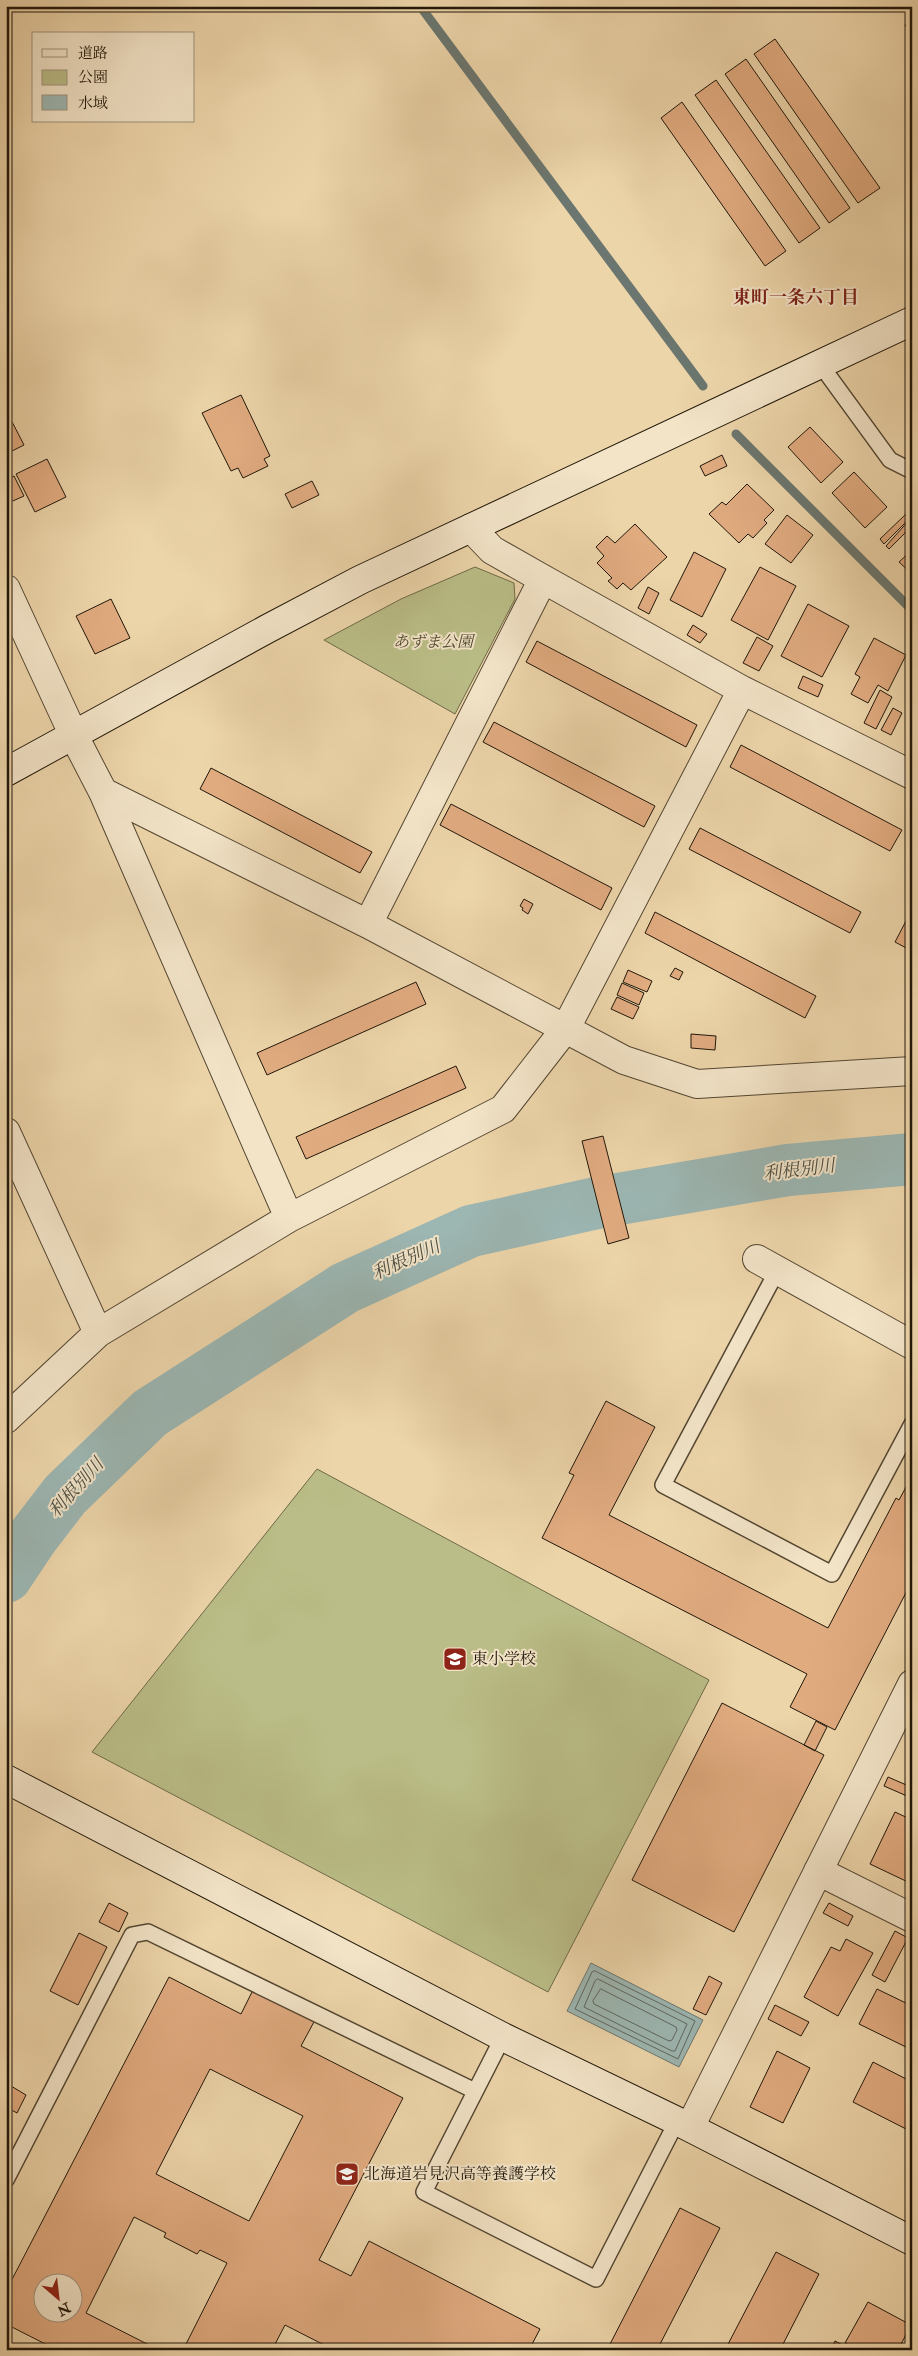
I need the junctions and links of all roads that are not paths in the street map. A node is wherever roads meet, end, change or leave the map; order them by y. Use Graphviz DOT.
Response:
graph roads {
  1 [pos="912,321"];
  2 [pos="820,364"];
  3 [pos="912,471"];
  4 [pos="471,528"];
  5 [pos="543,579"];
  6 [pos="6,589"];
  7 [pos="742,690"];
  8 [pos="74,736"];
  9 [pos="6,772"];
  10 [pos="912,775"];
  11 [pos="103,792"];
  12 [pos="368,924"];
  13 [pos="566,1028"];
  14 [pos="912,1071"];
  15 [pos="6,1132"];
  16 [pos="289,1218"];
  17 [pos="767,1265"];
  18 [pos="98,1333"];
  19 [pos="912,1345"];
  20 [pos="6,1418"];
  21 [pos="912,1424"];
  22 [pos="911,1686"];
  23 [pos="6,1779"];
  24 [pos="818,1871"];
  25 [pos="912,1918"];
  26 [pos="503,2037"];
  27 [pos="475,2092"];
  28 [pos="684,2124"];
  29 [pos="6,2180"];
  30 [pos="912,2241"];
  1 -- 2 [label="street"];
  2 -- 3 [label="lane"];
  2 -- 4 [label="street"];
  4 -- 5 [label="street"];
  4 -- 8 [label="street"];
  5 -- 7 [label="street"];
  5 -- 12 [label="street"];
  6 -- 8 [label="street"];
  7 -- 10 [label="street"];
  7 -- 13 [label="street"];
  8 -- 9 [label="street"];
  8 -- 11 [label="street"];
  11 -- 12 [label="street"];
  11 -- 16 [label="street"];
  12 -- 13 [label="street"];
  13 -- 14 [label="street"];
  13 -- 16 [label="street"];
  15 -- 18 [label="street"];
  16 -- 18 [label="street"];
  17 -- 19 [label="street"];
  17 -- 21 [label="lane"];
  18 -- 20 [label="street"];
  22 -- 24 [label="street"];
  23 -- 26 [label="street"];
  24 -- 25 [label="street"];
  24 -- 28 [label="street"];
  26 -- 27 [label="lane"];
  26 -- 28 [label="street"];
  27 -- 28 [label="lane"];
  27 -- 29 [label="lane"];
  28 -- 30 [label="street"];
}
